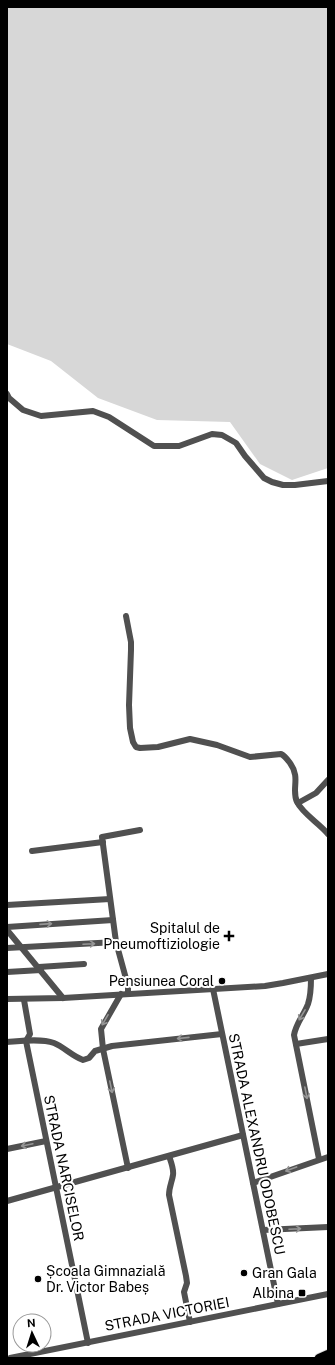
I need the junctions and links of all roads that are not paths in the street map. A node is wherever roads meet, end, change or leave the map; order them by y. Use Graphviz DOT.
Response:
graph roads {
  1 [pos="7,394"];
  2 [pos="328,481"];
  3 [pos="126,616"];
  4 [pos="328,780"];
  5 [pos="298,803"];
  6 [pos="140,830"];
  7 [pos="328,834"];
  8 [pos="103,840"];
  9 [pos="32,851"];
  10 [pos="110,899"];
  11 [pos="7,905"];
  12 [pos="113,920"];
  13 [pos="7,927"];
  14 [pos="7,930"];
  15 [pos="116,942"];
  16 [pos="22,947"];
  17 [pos="7,948"];
  18 [pos="84,964"];
  19 [pos="40,969"];
  20 [pos="7,972"];
  21 [pos="328,974"];
  22 [pos="311,978"];
  23 [pos="213,989"];
  24 [pos="121,994"];
  25 [pos="128,994"];
  26 [pos="63,998"];
  27 [pos="7,999"];
  28 [pos="24,1000"];
  29 [pos="222,1034"];
  30 [pos="328,1039"];
  31 [pos="26,1041"];
  32 [pos="7,1042"];
  33 [pos="296,1044"];
  34 [pos="103,1048"];
  35 [pos="243,1135"];
  36 [pos="46,1141"];
  37 [pos="7,1149"];
  38 [pos="169,1156"];
  39 [pos="328,1156"];
  40 [pos="319,1159"];
  41 [pos="128,1168"];
  42 [pos="253,1183"];
  43 [pos="56,1188"];
  44 [pos="7,1201"];
  45 [pos="328,1227"];
  46 [pos="263,1230"];
  47 [pos="328,1294"];
  48 [pos="278,1304"];
  49 [pos="190,1322"];
  50 [pos="88,1342"];
  51 [pos="328,1354"];
  52 [pos="10,1358"];
  53 [pos="319,1358"];
  1 -- 2 [label="street"];
  3 -- 5 [label="street"];
  4 -- 5 [label="street"];
  5 -- 7 [label="street"];
  6 -- 8 [label="street"];
  8 -- 9 [label="street"];
  8 -- 10 [label="street"];
  10 -- 11 [label="street"];
  10 -- 12 [label="street"];
  13 -- 12 [label="street, one-way"];
  12 -- 15 [label="street"];
  14 -- 16 [label="street"];
  16 -- 15 [label="street, one-way"];
  15 -- 25 [label="street"];
  16 -- 17 [label="street"];
  16 -- 19 [label="street"];
  18 -- 19 [label="street"];
  19 -- 20 [label="street"];
  19 -- 26 [label="street"];
  21 -- 22 [label="street"];
  22 -- 23 [label="street"];
  22 -- 33 [label="street, one-way"];
  23 -- 25 [label="street"];
  23 -- 29 [label="street, STRADA ALEXANDRU ODOBESCU"];
  24 -- 25 [label="street"];
  24 -- 26 [label="street"];
  24 -- 34 [label="street, one-way"];
  26 -- 28 [label="street"];
  27 -- 28 [label="street"];
  28 -- 31 [label="street, STRADA NARCISELOR"];
  29 -- 34 [label="street, one-way"];
  29 -- 35 [label="street, STRADA ALEXANDRU ODOBESCU"];
  30 -- 33 [label="street"];
  31 -- 32 [label="street"];
  31 -- 34 [label="street"];
  31 -- 36 [label="street, STRADA NARCISELOR"];
  33 -- 40 [label="street, one-way"];
  34 -- 41 [label="street, one-way"];
  35 -- 38 [label="street"];
  35 -- 42 [label="street, STRADA ALEXANDRU ODOBESCU"];
  36 -- 37 [label="street, one-way"];
  36 -- 43 [label="street, STRADA NARCISELOR"];
  38 -- 41 [label="street"];
  38 -- 49 [label="street"];
  39 -- 40 [label="street"];
  40 -- 42 [label="street, one-way"];
  41 -- 43 [label="street"];
  42 -- 46 [label="street, STRADA ALEXANDRU ODOBESCU"];
  43 -- 44 [label="street"];
  43 -- 50 [label="street, STRADA NARCISELOR"];
  46 -- 45 [label="street, one-way"];
  46 -- 48 [label="street, STRADA ALEXANDRU ODOBESCU"];
  47 -- 48 [label="street, STRADA VICTORIEI"];
  48 -- 49 [label="street, STRADA VICTORIEI"];
  49 -- 50 [label="street, STRADA VICTORIEI"];
  50 -- 52 [label="street, STRADA VICTORIEI"];
  51 -- 53 [label="main road"];
}
